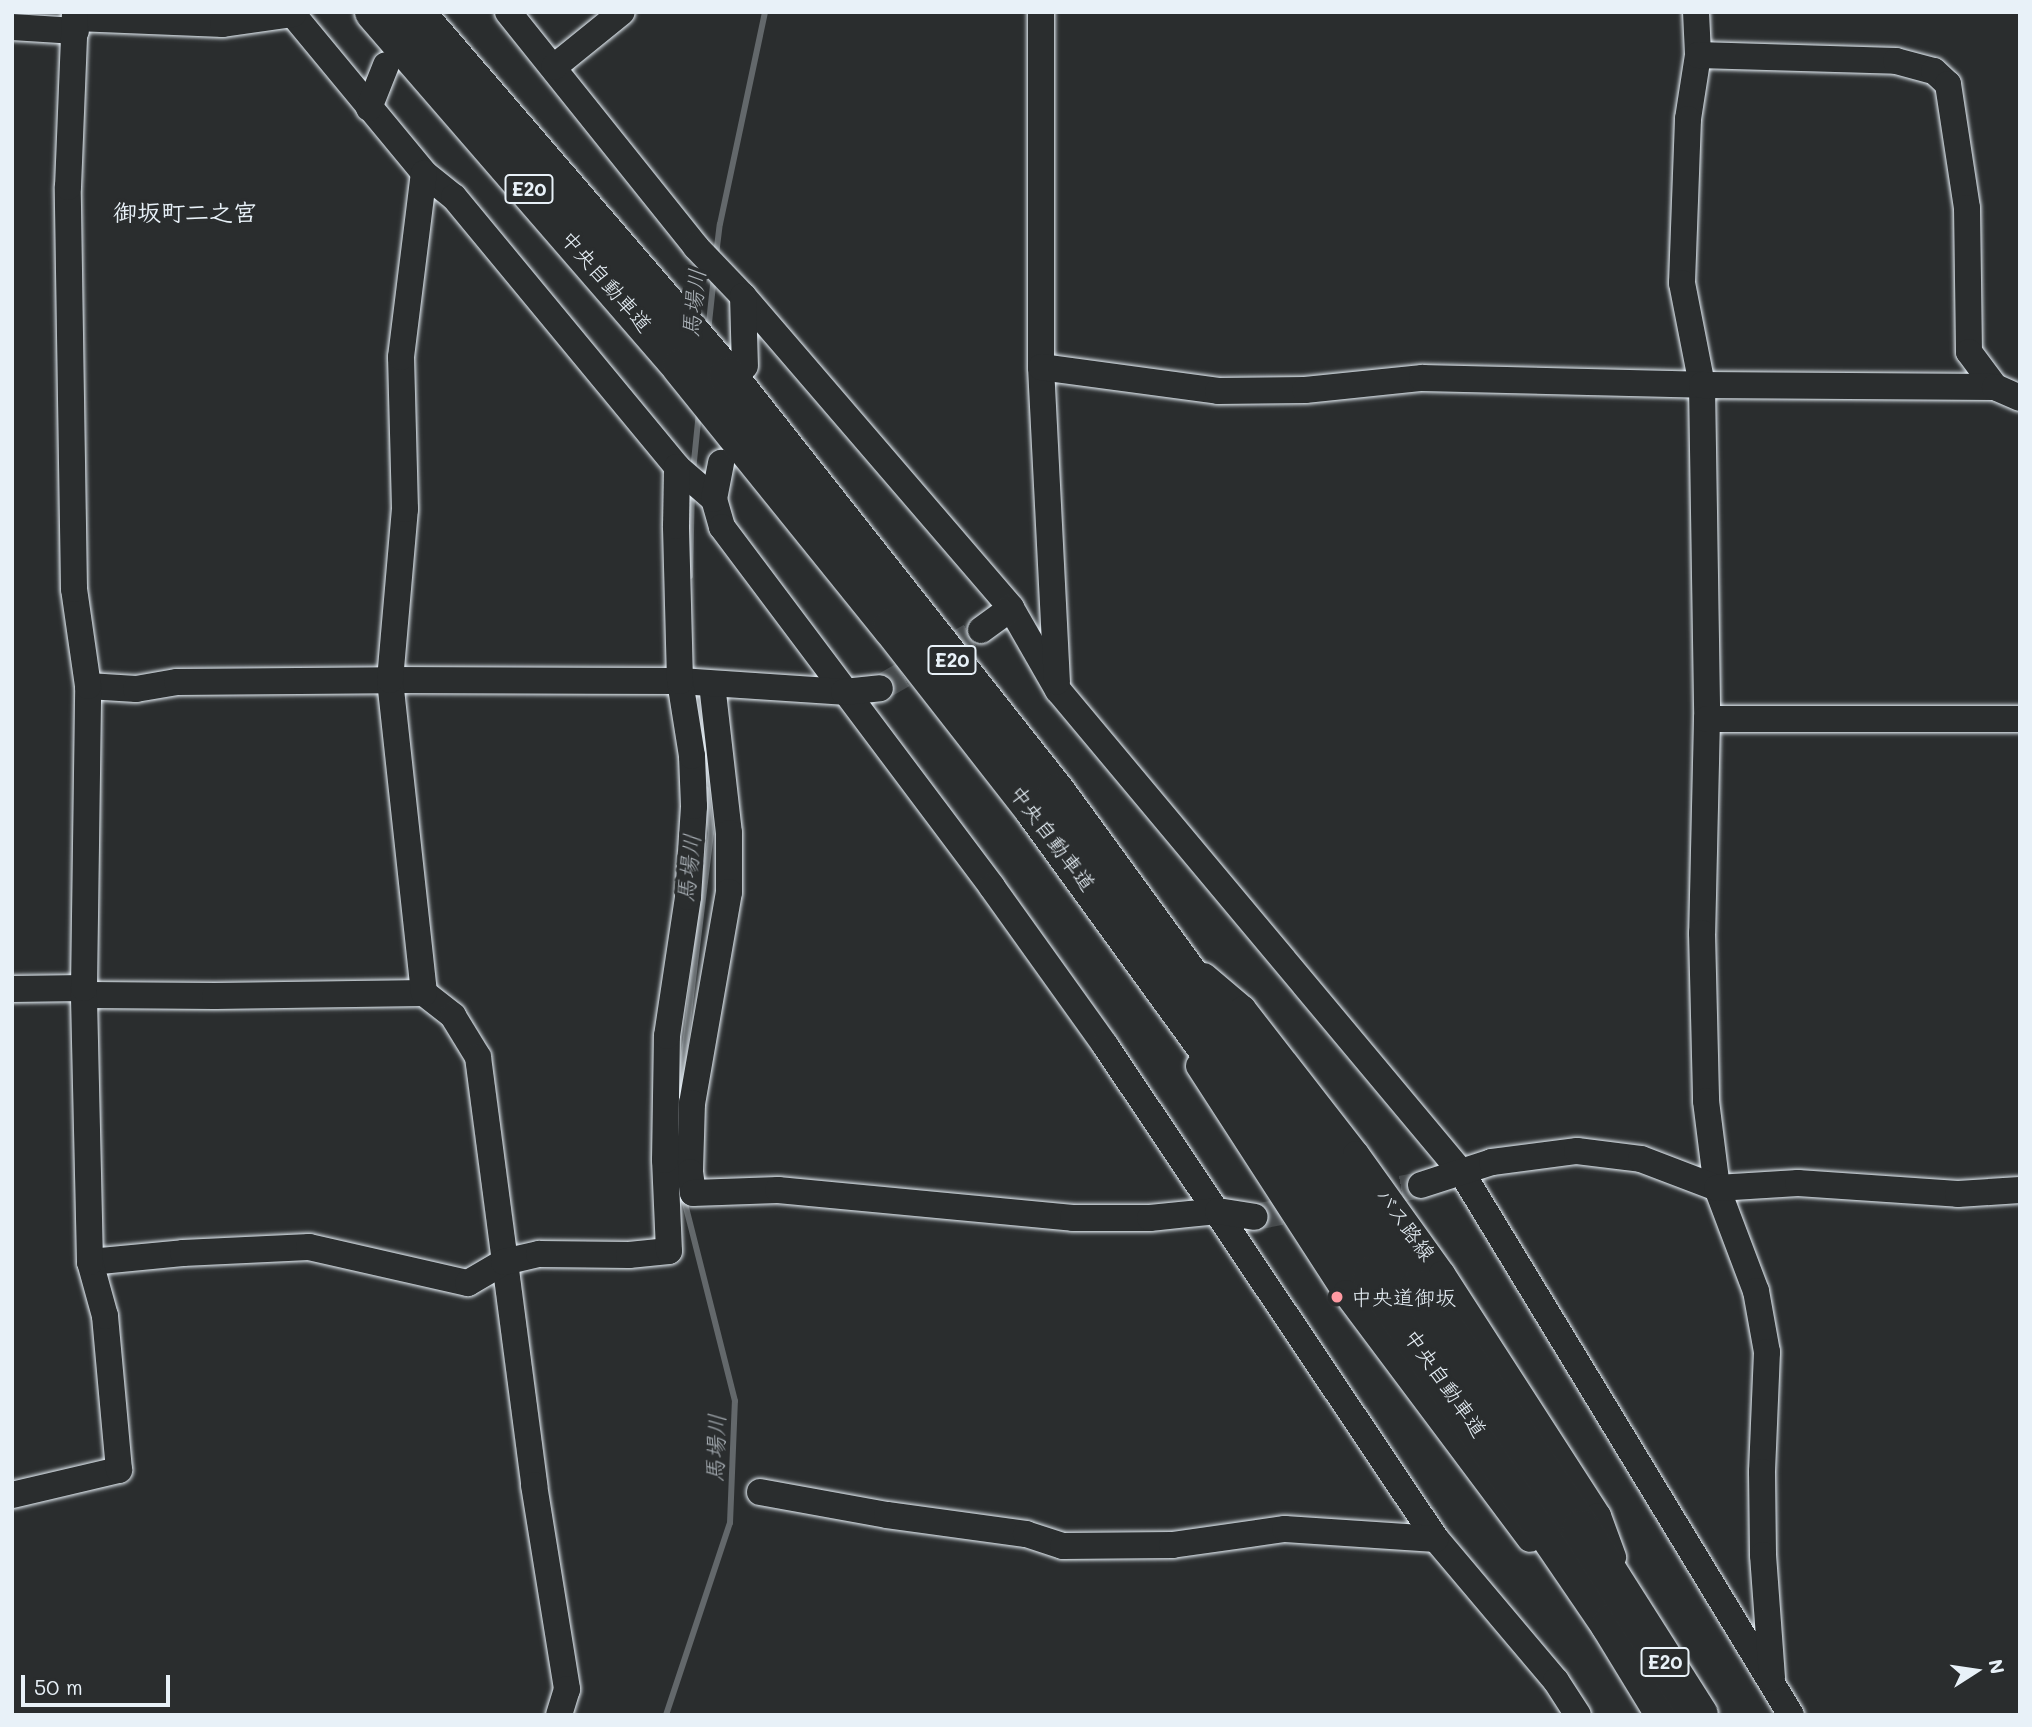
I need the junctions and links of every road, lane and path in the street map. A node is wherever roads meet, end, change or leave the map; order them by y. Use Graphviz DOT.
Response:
graph roads {
  1 [pos="374,12"];
  2 [pos="415,12"];
  3 [pos="508,12"];
  4 [pos="622,12"];
  5 [pos="1041,12"];
  6 [pos="1696,12"];
  7 [pos="292,13"];
  8 [pos="75,21"];
  9 [pos="12,27"];
  10 [pos="1698,55"];
  11 [pos="386,65"];
  12 [pos="554,67"];
  13 [pos="369,108"];
  14 [pos="424,173"];
  15 [pos="735,288"];
  16 [pos="1041,367"];
  17 [pos="737,371"];
  18 [pos="1702,385"];
  19 [pos="1995,387"];
  20 [pos="2020,398"];
  21 [pos="721,463"];
  22 [pos="694,482"];
  23 [pos="1011,608"];
  24 [pos="981,629"];
  25 [pos="390,680"];
  26 [pos="696,682"];
  27 [pos="88,686"];
  28 [pos="880,688"];
  29 [pos="1058,690"];
  30 [pos="844,692"];
  31 [pos="1707,719"];
  32 [pos="2020,719"];
  33 [pos="84,988"];
  34 [pos="12,989"];
  35 [pos="424,993"];
  36 [pos="678,1102"];
  37 [pos="1462,1173"];
  38 [pos="1421,1185"];
  39 [pos="1717,1188"];
  40 [pos="2020,1190"];
  41 [pos="1218,1211"];
  42 [pos="1255,1217"];
  43 [pos="90,1262"];
  44 [pos="504,1262"];
  45 [pos="760,1492"];
  46 [pos="12,1495"];
  47 [pos="1436,1539"];
  48 [pos="1621,1618"];
  49 [pos="1772,1682"];
  50 [pos="559,1715"];
  51 [pos="1578,1715"];
  52 [pos="1665,1715"];
  53 [pos="1699,1715"];
  54 [pos="1791,1715"];
  1 -- 48 [label="highway, 中央自動車道 / E20"];
  2 -- 17 [label="highway, 中央自動車道 / E20"];
  3 -- 12 [label="street"];
  4 -- 12 [label="street"];
  5 -- 16 [label="street"];
  6 -- 10 [label="street"];
  7 -- 8 [label="street"];
  7 -- 13 [label="street"];
  8 -- 9 [label="street"];
  8 -- 27 [label="street"];
  10 -- 18 [label="street"];
  10 -- 19 [label="street"];
  11 -- 13 [label="street"];
  12 -- 15 [label="street"];
  13 -- 14 [label="street"];
  14 -- 22 [label="street"];
  14 -- 25 [label="street"];
  15 -- 17 [label="street"];
  15 -- 23 [label="street"];
  16 -- 18 [label="street"];
  16 -- 29 [label="street"];
  17 -- 48 [label="highway, 中央自動車道 / E20"];
  18 -- 19 [label="street"];
  18 -- 31 [label="street"];
  19 -- 20 [label="street"];
  21 -- 22 [label="street"];
  22 -- 26 [label="street"];
  22 -- 30 [label="street"];
  23 -- 24 [label="street"];
  23 -- 29 [label="street"];
  25 -- 26 [label="street"];
  25 -- 27 [label="street"];
  25 -- 35 [label="street"];
  26 -- 30 [label="street"];
  26 -- 36 [label="street"];
  26 -- 36 [label="street"];
  27 -- 33 [label="street"];
  28 -- 30 [label="street"];
  29 -- 37 [label="street"];
  30 -- 41 [label="street"];
  31 -- 32 [label="street"];
  31 -- 39 [label="street"];
  33 -- 34 [label="street"];
  33 -- 35 [label="street"];
  33 -- 43 [label="street"];
  35 -- 44 [label="street"];
  36 -- 41 [label="street"];
  36 -- 44 [label="street"];
  37 -- 38 [label="street"];
  37 -- 39 [label="street"];
  37 -- 49 [label="street"];
  39 -- 40 [label="street"];
  39 -- 49 [label="street"];
  41 -- 42 [label="street"];
  41 -- 47 [label="street"];
  43 -- 44 [label="street"];
  43 -- 46 [label="street"];
  44 -- 50 [label="street"];
  45 -- 47 [label="street"];
  47 -- 51 [label="street"];
  48 -- 52 [label="highway, 中央自動車道 / E20"];
  48 -- 53 [label="highway, 中央自動車道 / E20"];
  49 -- 54 [label="street"];
}
